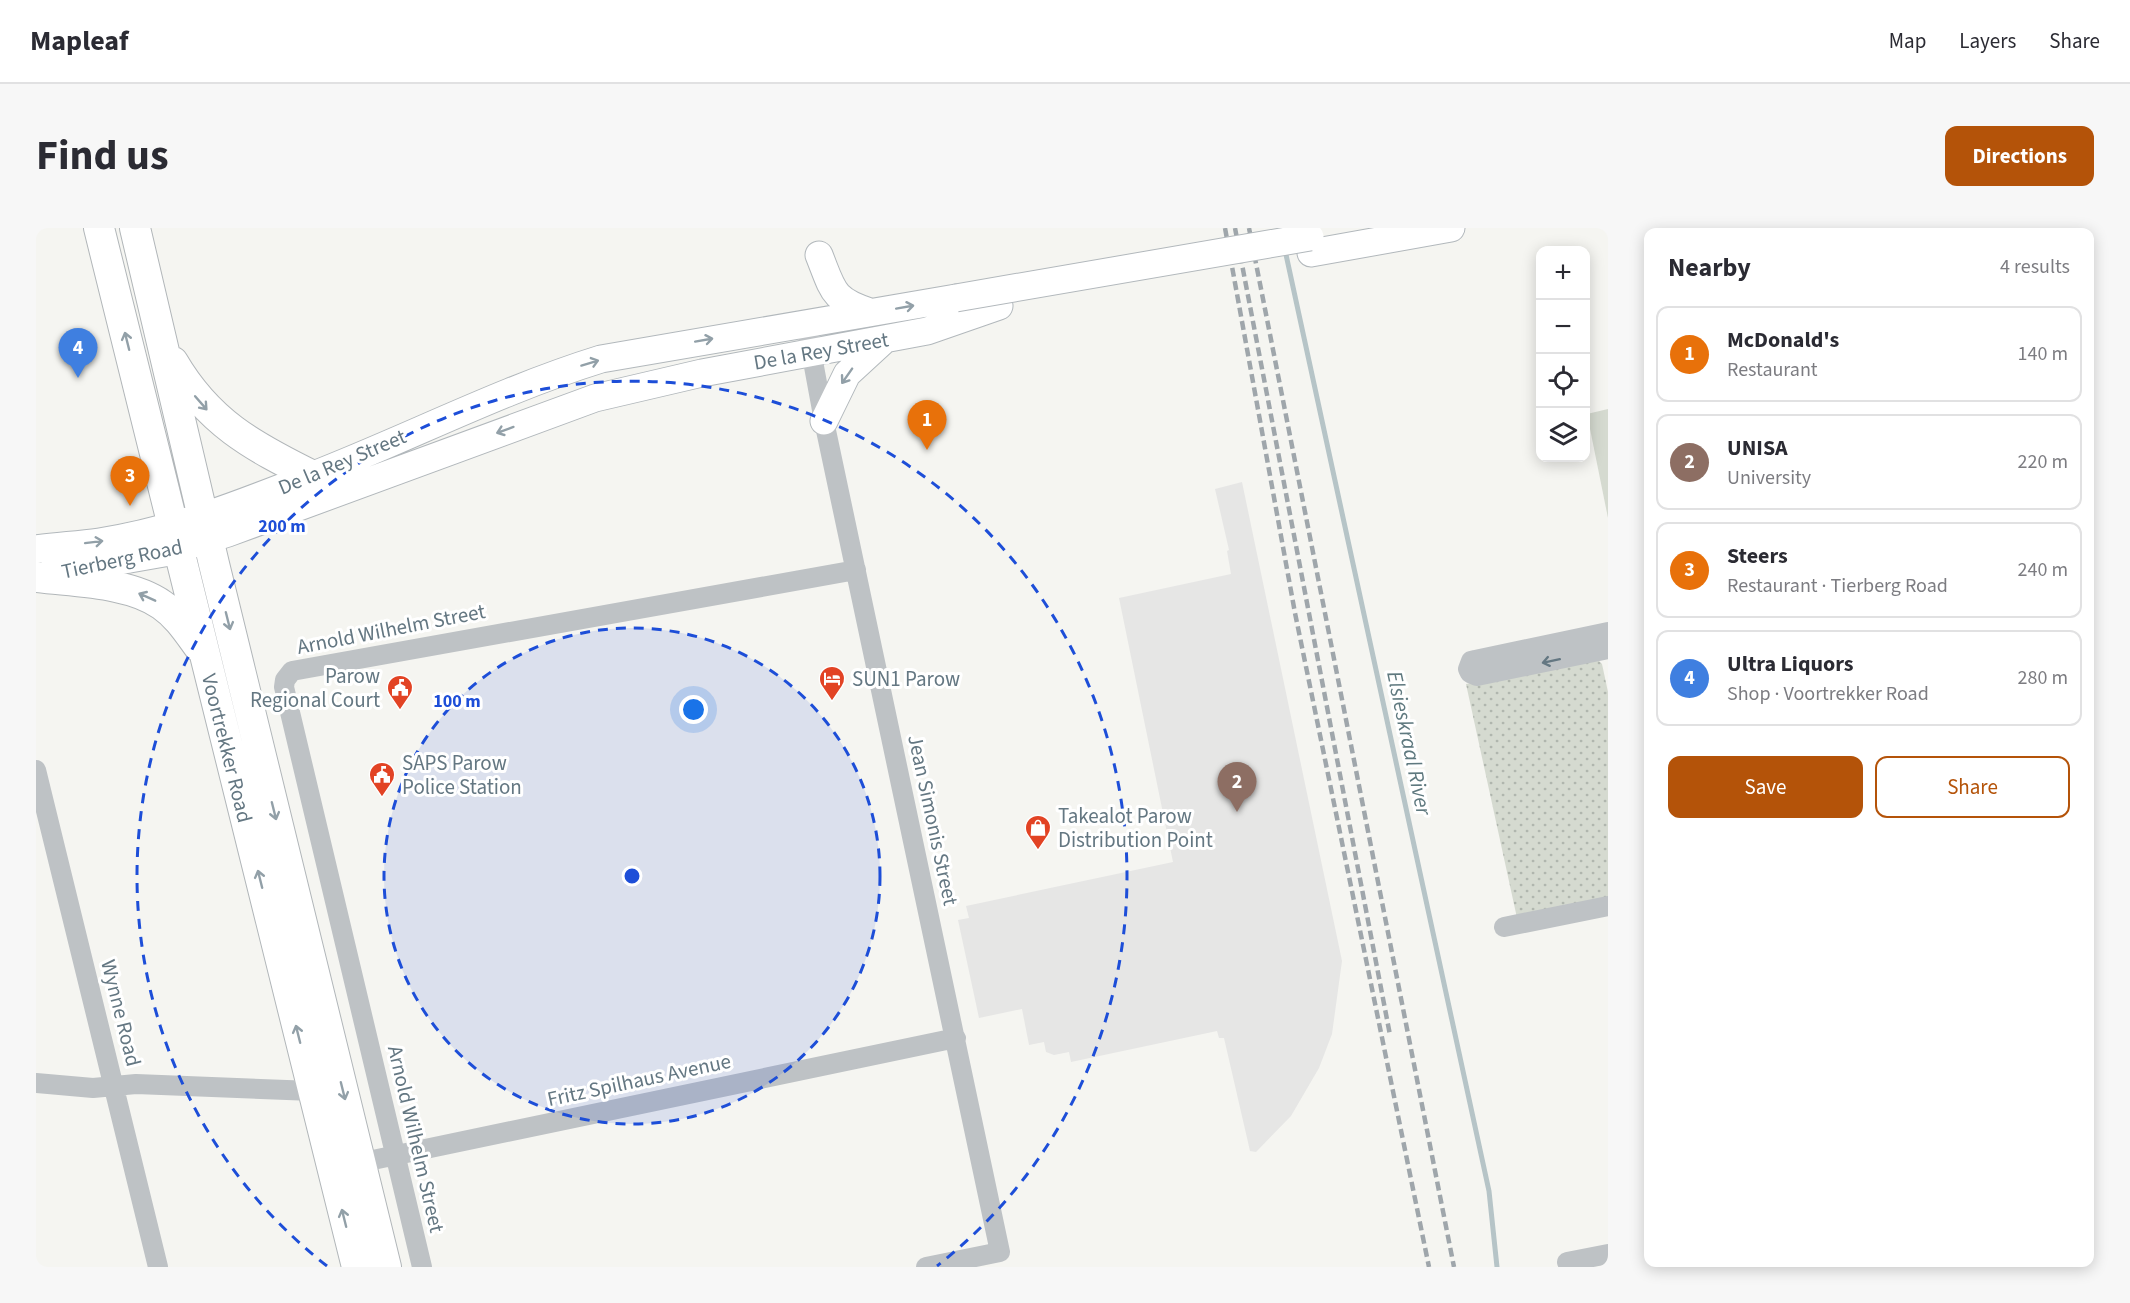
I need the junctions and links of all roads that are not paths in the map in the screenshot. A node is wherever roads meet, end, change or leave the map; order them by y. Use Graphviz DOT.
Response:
graph roads {
  1 [pos="99,228"];
  2 [pos="135,228"];
  3 [pos="1361,228"];
  4 [pos="1451,228"];
  5 [pos="1310,245"];
  6 [pos="819,255"];
  7 [pos="870,312"];
  8 [pos="806,323"];
  9 [pos="159,336"];
  10 [pos="884,340"];
  11 [pos="811,352"];
  12 [pos="702,373"];
  13 [pos="499,395"];
  14 [pos="824,421"];
  15 [pos="313,476"];
  16 [pos="205,528"];
  17 [pos="176,536"];
  18 [pos="36,549"];
  19 [pos="856,570"];
  20 [pos="36,576"];
  21 [pos="1606,646"];
  22 [pos="203,652"];
  23 [pos="36,770"];
  24 [pos="1608,906"];
  25 [pos="1504,927"];
  26 [pos="956,1038"];
  27 [pos="36,1083"];
  28 [pos="115,1086"];
  29 [pos="313,1091"];
  30 [pos="395,1155"];
  31 [pos="346,1165"];
  32 [pos="1608,1254"];
  33 [pos="1567,1262"];
  34 [pos="158,1267"];
  35 [pos="357,1267"];
  36 [pos="386,1267"];
  37 [pos="422,1267"];
  38 [pos="926,1267"];
  17 -- 1 [label="main road, Voortrekker Road, one-way"];
  2 -- 9 [label="main road, Voortrekker Road"];
  3 -- 5 [label="main road, De la Rey Street"];
  4 -- 5 [label="main road, De la Rey Street"];
  7 -- 5 [label="main road, De la Rey Street, one-way, bridge"];
  5 -- 10 [label="main road, De la Rey Street"];
  6 -- 7 [label="main road"];
  7 -- 8 [label="main road, De la Rey Street"];
  8 -- 11 [label="street, Jean Simonis Street"];
  13 -- 8 [label="main road, De la Rey Street, one-way"];
  9 -- 15 [label="main road, one-way"];
  9 -- 16 [label="main road, Voortrekker Road"];
  10 -- 11 [label="main road, De la Rey Street"];
  10 -- 14 [label="main road, one-way"];
  11 -- 12 [label="main road, De la Rey Street"];
  11 -- 14 [label="street, Jean Simonis Street"];
  12 -- 13 [label="main road"];
  12 -- 16 [label="main road, De la Rey Street, one-way"];
  13 -- 15 [label="main road, De la Rey Street"];
  14 -- 19 [label="street, Jean Simonis Street"];
  15 -- 16 [label="main road, De la Rey Street"];
  16 -- 17 [label="main road, Tierberg Road"];
  16 -- 31 [label="main road, Voortrekker Road, one-way"];
  18 -- 17 [label="main road, Tierberg Road, one-way"];
  17 -- 20 [label="main road, Tierberg Road"];
  17 -- 22 [label="main road, Voortrekker Road"];
  19 -- 26 [label="street, Jean Simonis Street"];
  19 -- 30 [label="street, Arnold Wilhelm Street"];
  22 -- 20 [label="main road, one-way"];
  21 -- 21 [label="street, one-way"];
  29 -- 22 [label="main road, Voortrekker Road, one-way"];
  23 -- 28 [label="street, Wynne Road"];
  24 -- 25 [label="street"];
  26 -- 30 [label="street, Fritz Spilhaus Avenue"];
  26 -- 38 [label="street, Jean Simonis Street"];
  27 -- 28 [label="street"];
  28 -- 29 [label="street"];
  28 -- 34 [label="street, Wynne Road"];
  29 -- 31 [label="main road, Voortrekker Road"];
  30 -- 31 [label="street, Fritz Spilhaus Avenue"];
  30 -- 37 [label="street, Arnold Wilhelm Street"];
  35 -- 31 [label="main road, Voortrekker Road, one-way"];
  31 -- 36 [label="main road, Voortrekker Road"];
  32 -- 33 [label="street"];
}
